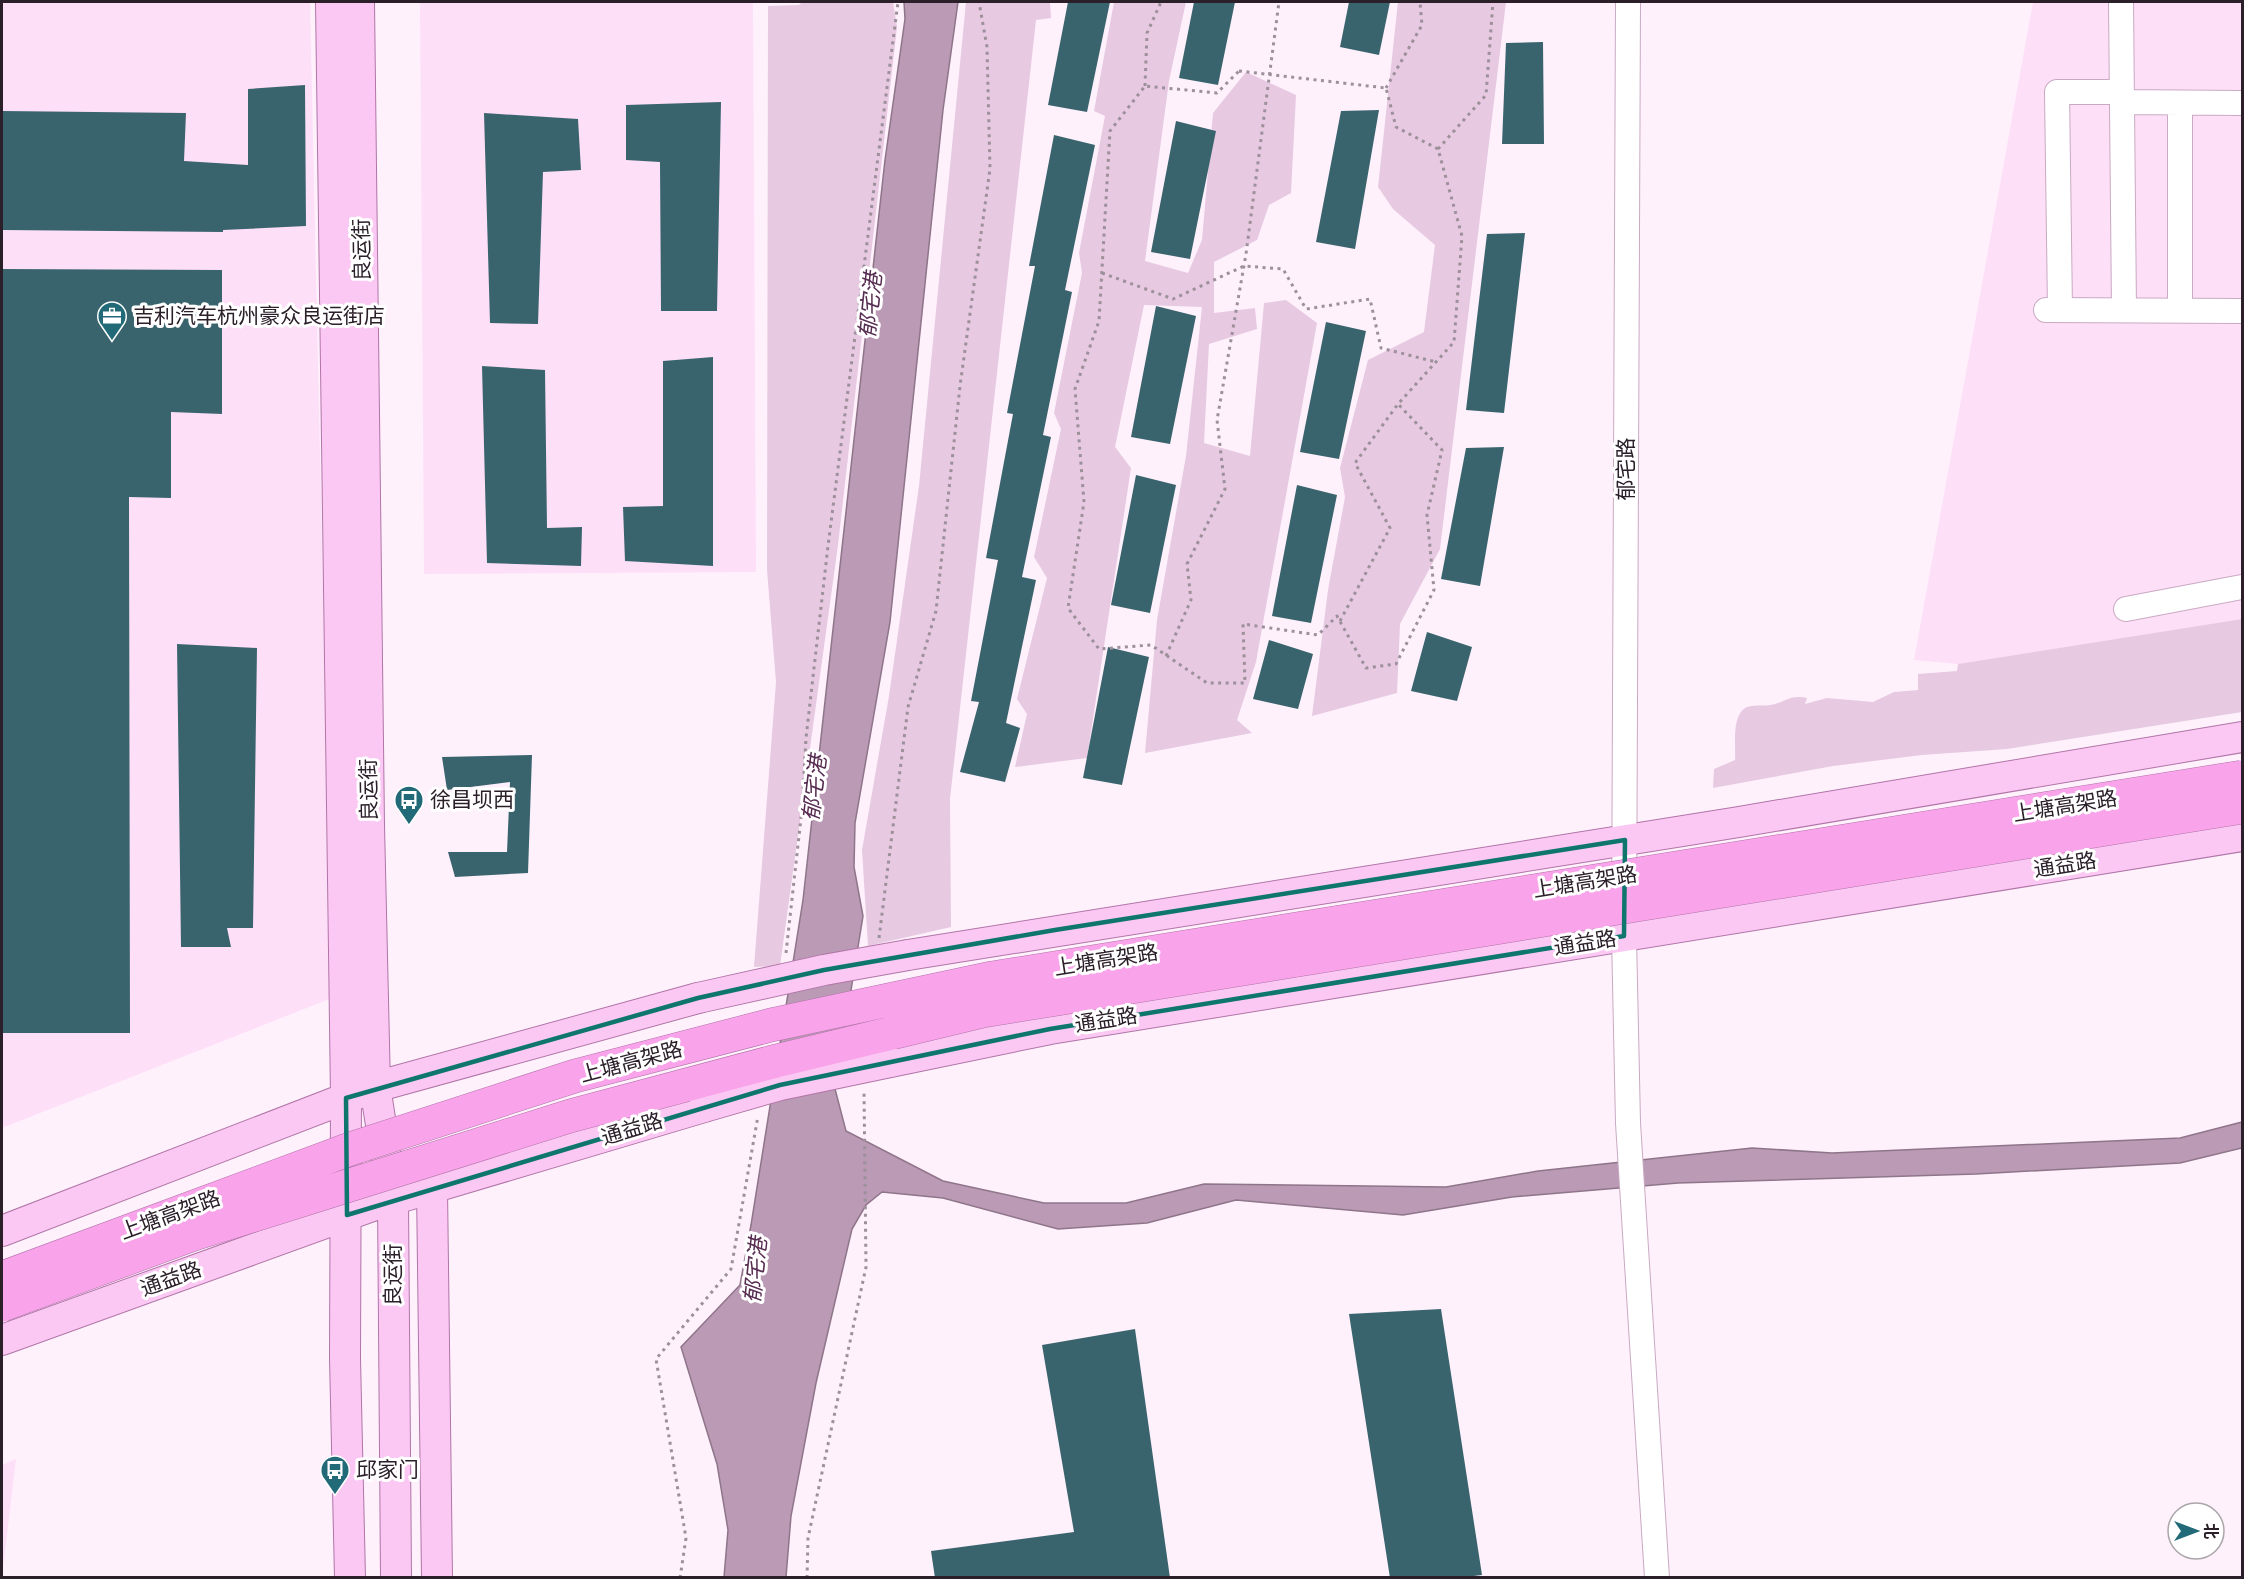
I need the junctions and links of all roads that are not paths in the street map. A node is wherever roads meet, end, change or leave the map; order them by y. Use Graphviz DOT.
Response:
graph roads {
  1 [pos="331,2"];
  2 [pos="359,2"];
  3 [pos="1628,2"];
  4 [pos="2121,2"];
  5 [pos="2122,97"];
  6 [pos="2180,103"];
  7 [pos="2242,103"];
  8 [pos="2124,310"];
  9 [pos="2180,310"];
  10 [pos="2242,311"];
  11 [pos="2242,588"];
  12 [pos="2126,609"];
  13 [pos="2242,737"];
  14 [pos="2242,777"];
  15 [pos="2242,807"];
  16 [pos="2242,836"];
  17 [pos="1625,840"];
  18 [pos="1624,936"];
  19 [pos="375,1087"];
  20 [pos="346,1098"];
  21 [pos="432,1188"];
  22 [pos="393,1200"];
  23 [pos="347,1215"];
  24 [pos="2,1231"];
  25 [pos="2,1278"];
  26 [pos="2,1305"];
  27 [pos="2,1340"];
  28 [pos="350,1578"];
  29 [pos="396,1578"];
  30 [pos="437,1578"];
  31 [pos="1657,1578"];
  1 -- 20 [label="main road, 良运街"];
  2 -- 19 [label="main road, 良运街"];
  3 -- 17 [label="street, 郁宅路"];
  4 -- 5 [label="street"];
  5 -- 6 [label="street"];
  5 -- 8 [label="street"];
  5 -- 8 [label="street"];
  6 -- 7 [label="street"];
  6 -- 9 [label="street"];
  8 -- 9 [label="street"];
  9 -- 10 [label="street"];
  11 -- 12 [label="street"];
  13 -- 17 [label="main road"];
  14 -- 25 [label="highway, 上塘高架路, bridge"];
  15 -- 26 [label="highway, 上塘高架路, bridge"];
  16 -- 18 [label="main road, 通益路"];
  17 -- 18 [label="street, 郁宅路"];
  17 -- 19 [label="main road, bridge"];
  18 -- 21 [label="main road, 通益路, bridge"];
  18 -- 31 [label="street, 郁宅路"];
  19 -- 20 [label="main road"];
  19 -- 22 [label="main road, 良运街"];
  20 -- 23 [label="main road, 良运街"];
  20 -- 24 [label="main road"];
  21 -- 22 [label="main road, 通益路"];
  21 -- 30 [label="main road"];
  22 -- 23 [label="main road, 通益路"];
  22 -- 29 [label="main road, 良运街"];
  23 -- 27 [label="main road, 通益路"];
  23 -- 28 [label="main road, 良运街"];
}
